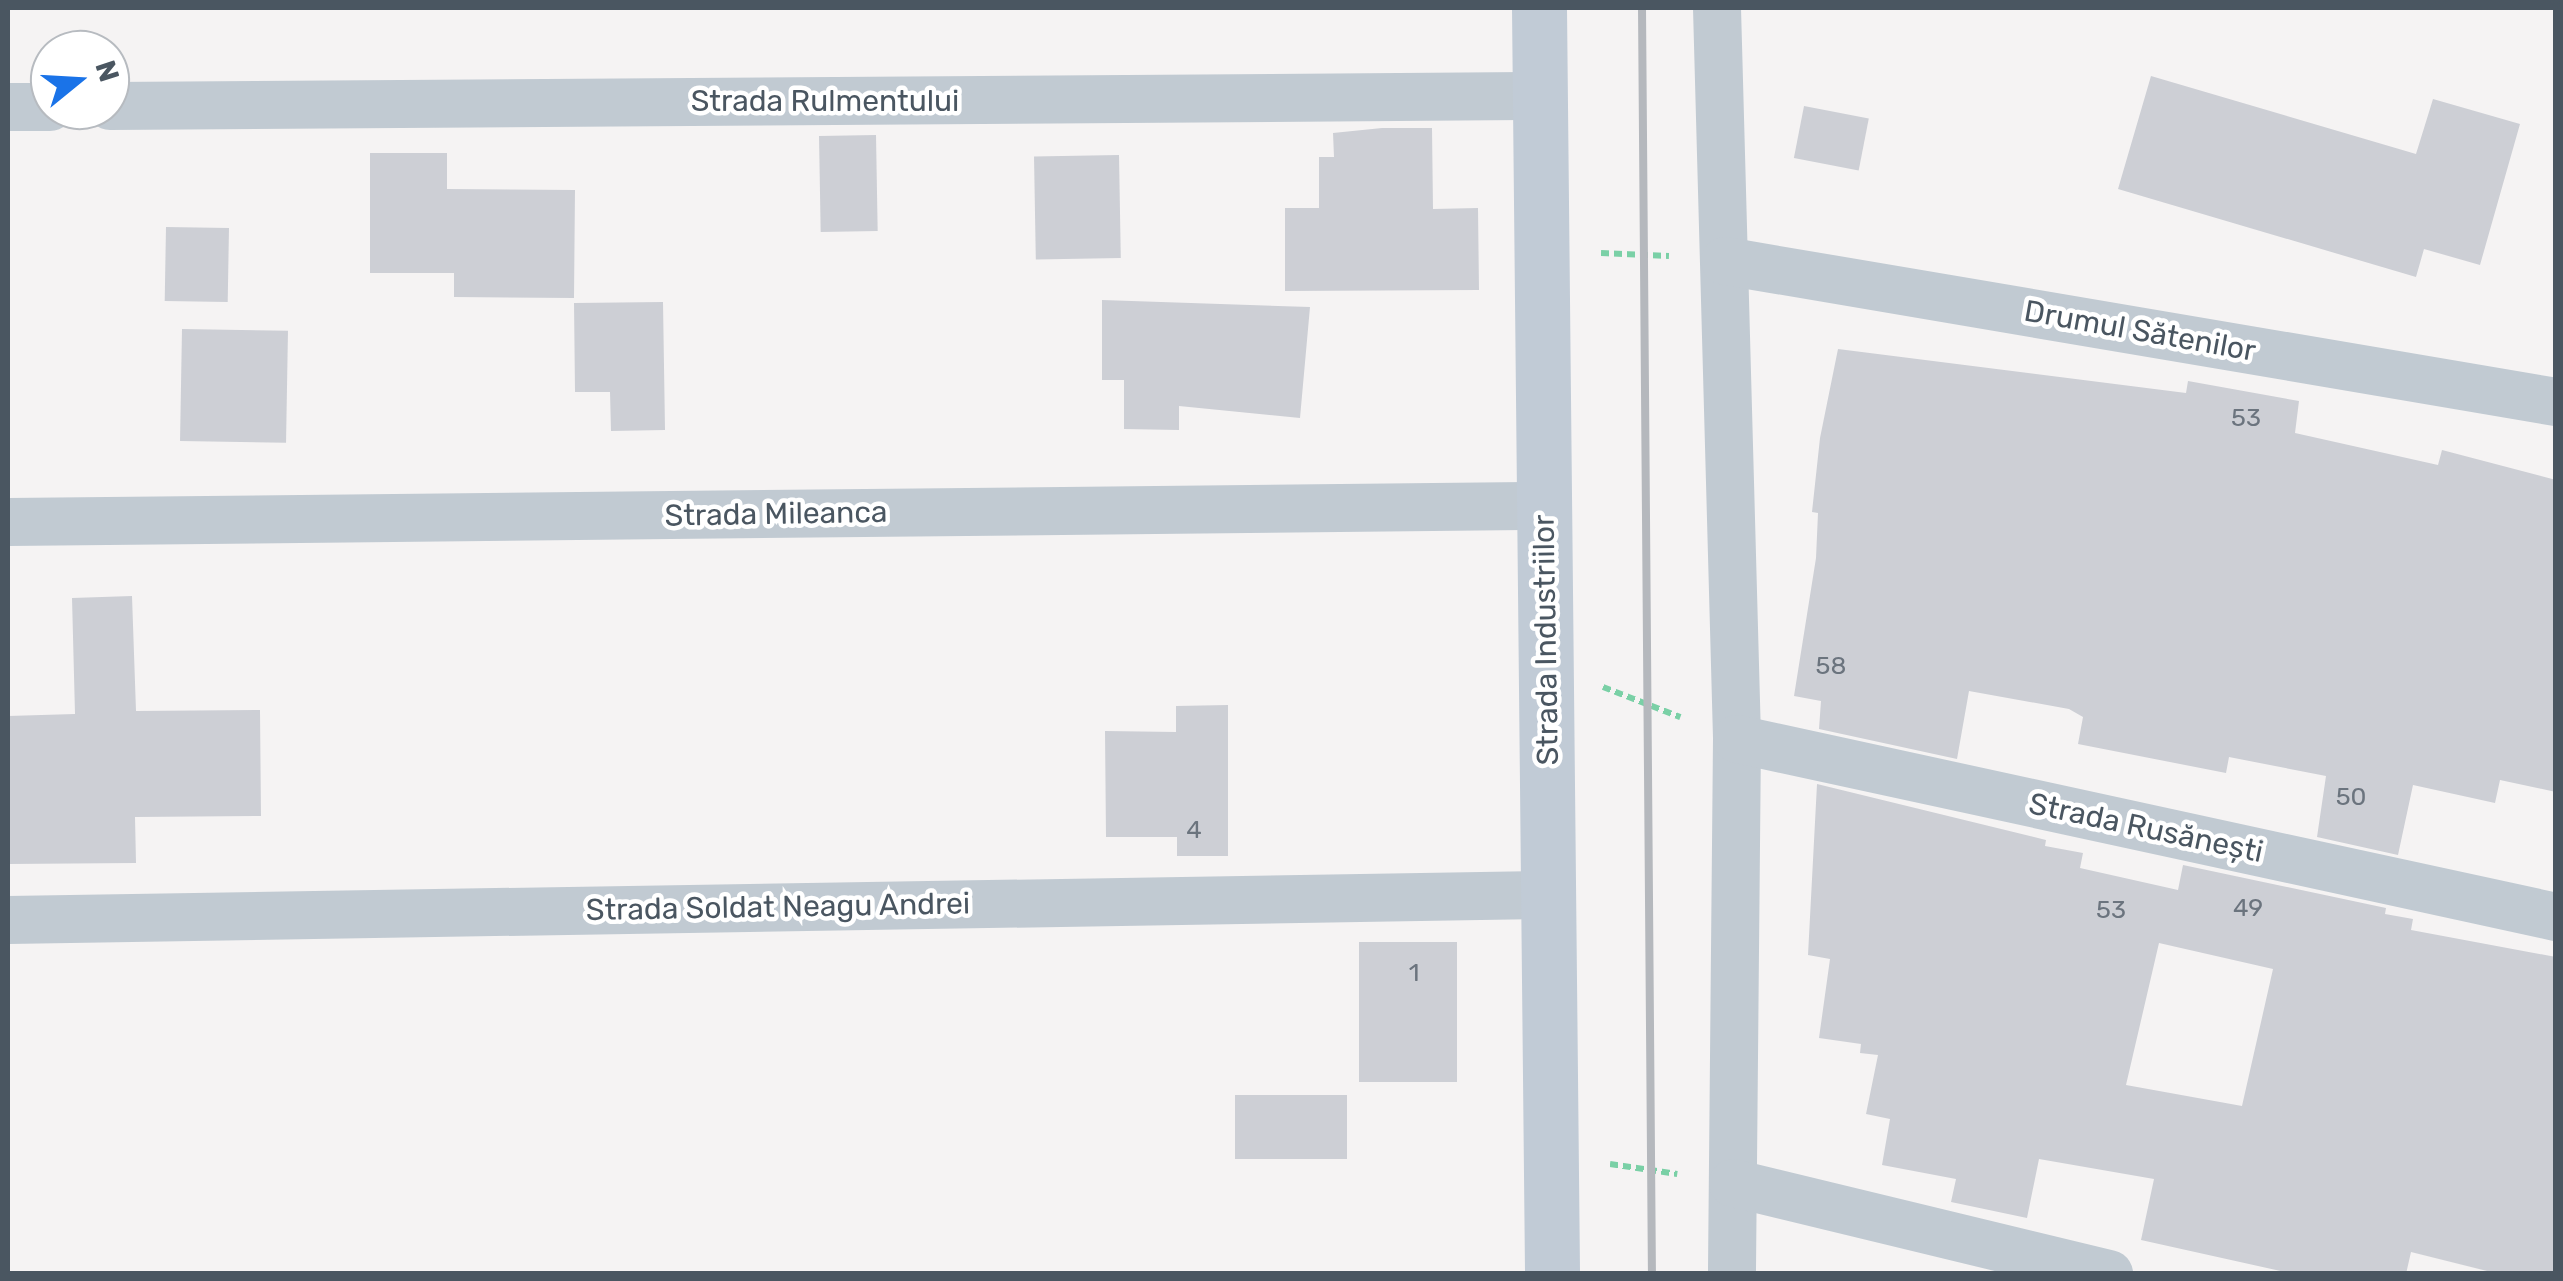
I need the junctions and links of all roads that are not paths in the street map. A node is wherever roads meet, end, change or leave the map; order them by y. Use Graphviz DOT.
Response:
graph roads {
  1 [pos="1539,8"];
  2 [pos="1717,8"];
  3 [pos="1540,96"];
  4 [pos="130,106"];
  5 [pos="1725,261"];
  6 [pos="2556,402"];
  7 [pos="1544,506"];
  8 [pos="8,522"];
  9 [pos="1737,739"];
  10 [pos="1549,895"];
  11 [pos="2556,917"];
  12 [pos="8,920"];
  13 [pos="1733,1183"];
  14 [pos="1552,1274"];
  15 [pos="1732,1274"];
  16 [pos="2109,1274"];
  1 -- 3 [label="main road, Strada Industriilor"];
  2 -- 5 [label="street"];
  3 -- 4 [label="street, Strada Rulmentului"];
  3 -- 7 [label="main road, Strada Industriilor"];
  5 -- 6 [label="street, Drumul Sătenilor"];
  5 -- 9 [label="street"];
  7 -- 8 [label="street, Strada Mileanca"];
  7 -- 10 [label="main road, Strada Industriilor"];
  9 -- 11 [label="street, Strada Rusănești"];
  9 -- 13 [label="street"];
  10 -- 12 [label="street, Strada Soldat Neagu Andrei"];
  10 -- 14 [label="main road, Strada Industriilor"];
  13 -- 15 [label="street"];
  13 -- 16 [label="street"];
}
